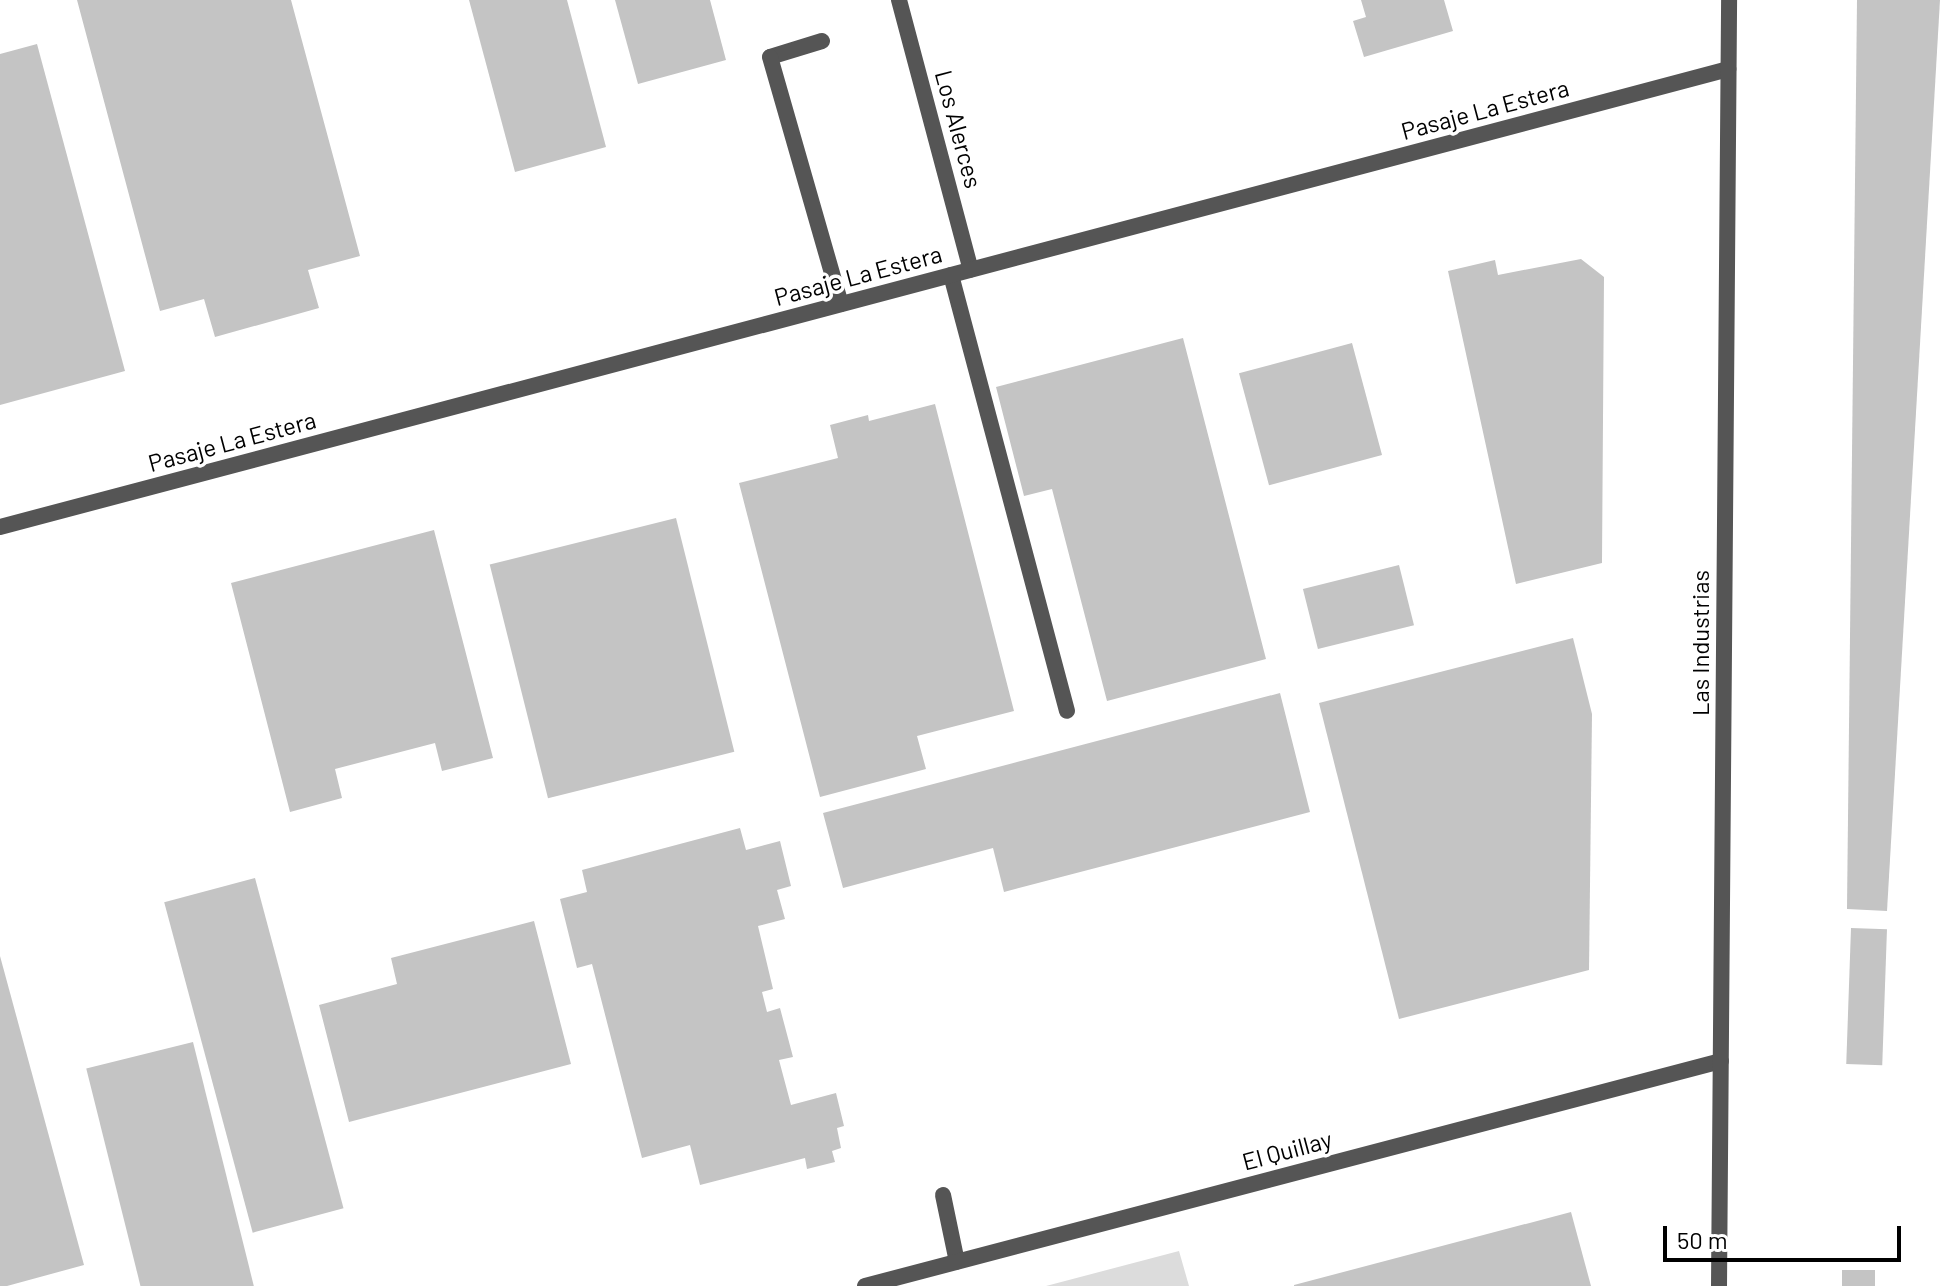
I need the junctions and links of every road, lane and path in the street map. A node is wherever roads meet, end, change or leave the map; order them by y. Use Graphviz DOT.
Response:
graph roads {
  1 [pos="899,0"];
  2 [pos="1729,0"];
  3 [pos="822,41"];
  4 [pos="1728,69"];
  5 [pos="971,270"];
  6 [pos="951,275"];
  7 [pos="841,304"];
  8 [pos="0,527"];
  9 [pos="1067,711"];
  10 [pos="1721,1061"];
  11 [pos="943,1195"];
  12 [pos="957,1262"];
  13 [pos="865,1286"];
  14 [pos="1719,1286"];
  1 -- 5 [label="street, Los Alerces"];
  2 -- 4 [label="street, Las Industrias"];
  3 -- 7 [label="street"];
  4 -- 5 [label="street, Pasaje La Estera"];
  4 -- 10 [label="street, Las Industrias"];
  5 -- 6 [label="street, Pasaje La Estera"];
  6 -- 7 [label="street, Pasaje La Estera"];
  6 -- 9 [label="street"];
  7 -- 8 [label="street, Pasaje La Estera"];
  10 -- 12 [label="street, El Quillay"];
  10 -- 14 [label="street, Las Industrias"];
  11 -- 12 [label="street"];
  12 -- 13 [label="street, El Quillay"];
}
